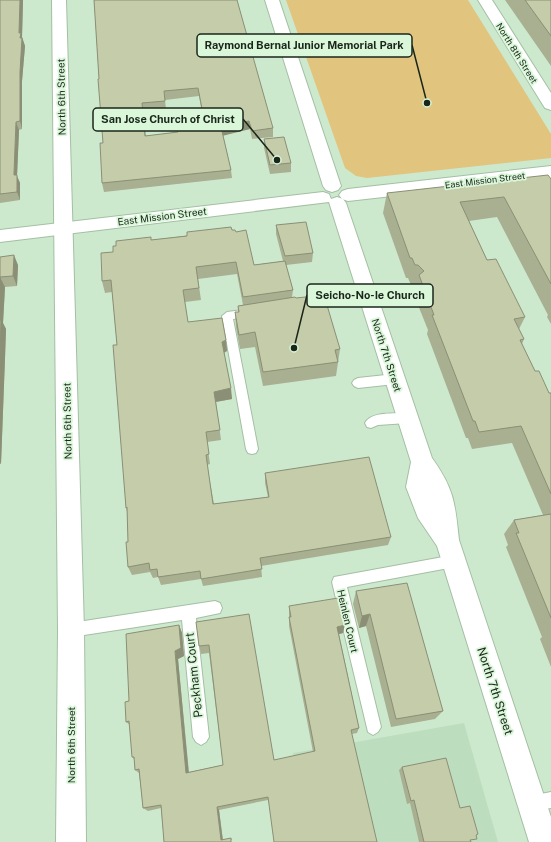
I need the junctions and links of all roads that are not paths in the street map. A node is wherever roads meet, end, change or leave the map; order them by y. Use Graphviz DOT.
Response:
graph roads {
  1 [pos="60,0"];
  2 [pos="272,0"];
  3 [pos="485,0"];
  4 [pos="491,0"];
  5 [pos="551,105"];
  6 [pos="551,172"];
  7 [pos="335,196"];
  8 [pos="64,228"];
  9 [pos="0,236"];
  10 [pos="413,290"];
  11 [pos="368,297"];
  12 [pos="297,306"];
  13 [pos="266,311"];
  14 [pos="395,379"];
  15 [pos="358,384"];
  16 [pos="407,418"];
  17 [pos="371,423"];
  18 [pos="252,449"];
  19 [pos="450,551"];
  20 [pos="215,608"];
  21 [pos="188,612"];
  22 [pos="71,630"];
  23 [pos="373,727"];
  24 [pos="200,737"];
  25 [pos="541,801"];
  26 [pos="71,842"];
  27 [pos="544,842"];
  1 -- 8 [label="street, North 6th Street"];
  2 -- 7 [label="street, North 7th Street"];
  3 -- 4 [label="street"];
  3 -- 5 [label="street, North 8th Street"];
  6 -- 7 [label="street, East Mission Street"];
  7 -- 8 [label="street, East Mission Street"];
  7 -- 11 [label="street, North 7th Street"];
  8 -- 9 [label="street, East Mission Street"];
  8 -- 22 [label="street, North 6th Street"];
  10 -- 11 [label="lane"];
  11 -- 12 [label="lane"];
  11 -- 14 [label="street, North 7th Street"];
  13 -- 18 [label="lane"];
  14 -- 15 [label="lane"];
  14 -- 16 [label="street, North 7th Street"];
  16 -- 17 [label="lane"];
  16 -- 19 [label="street, North 7th Street"];
  19 -- 23 [label="lane, Heinlen Court"];
  19 -- 25 [label="street, North 7th Street"];
  20 -- 21 [label="lane"];
  21 -- 22 [label="lane"];
  21 -- 24 [label="lane, Peckham Court"];
  22 -- 26 [label="street, North 6th Street"];
  25 -- 27 [label="street, North 7th Street"];
}
